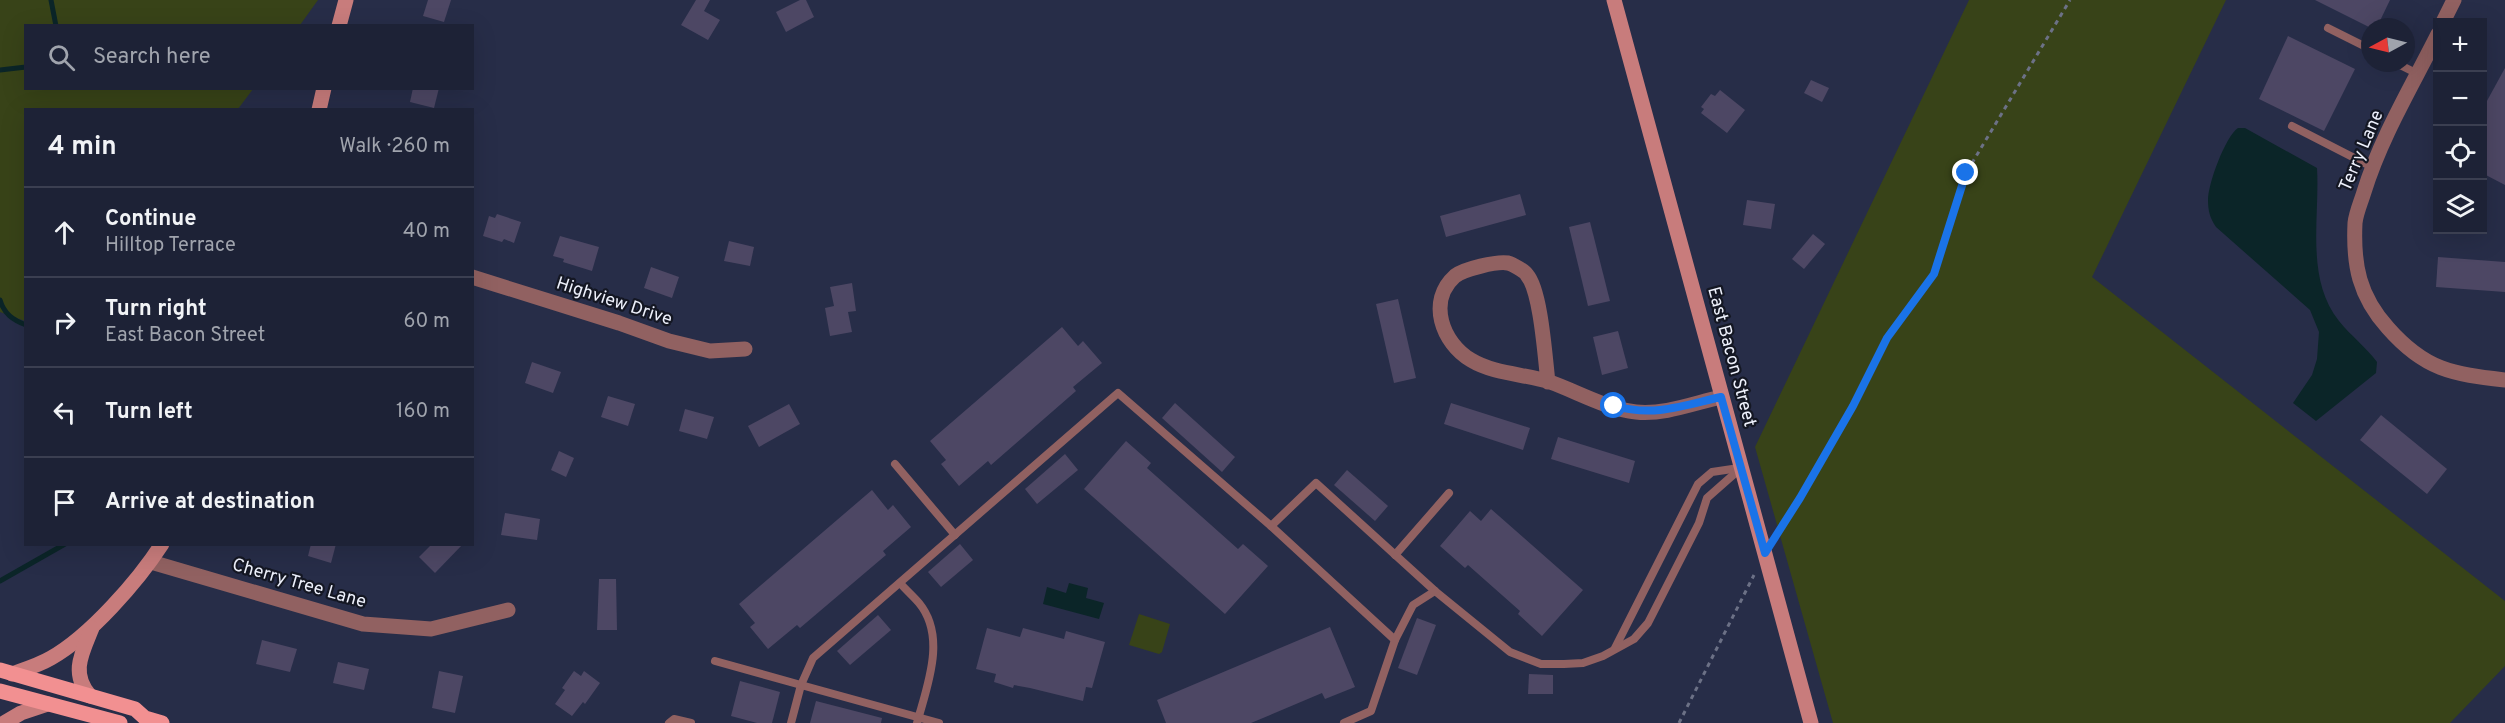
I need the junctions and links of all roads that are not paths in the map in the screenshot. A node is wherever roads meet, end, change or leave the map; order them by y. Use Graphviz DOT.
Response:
graph roads {
  1 [pos="346,0"];
  2 [pos="1614,0"];
  3 [pos="2454,0"];
  4 [pos="2445,18"];
  5 [pos="340,24"];
  6 [pos="2328,28"];
  7 [pos="2361,44"];
  8 [pos="2433,44"];
  9 [pos="2414,72"];
  10 [pos="2418,74"];
  11 [pos="324,90"];
  12 [pos="319,108"];
  13 [pos="2292,126"];
  14 [pos="2372,167"];
  15 [pos="474,278"];
  16 [pos="745,349"];
  17 [pos="2505,380"];
  18 [pos="1548,382"];
  19 [pos="1721,397"];
  20 [pos="895,464"];
  21 [pos="1741,468"];
  22 [pos="1449,493"];
  23 [pos="1271,526"];
  24 [pos="955,535"];
  25 [pos="161,546"];
  26 [pos="1395,555"];
  27 [pos="151,562"];
  28 [pos="900,583"];
  29 [pos="1435,591"];
  30 [pos="508,610"];
  31 [pos="93,626"];
  32 [pos="1395,640"];
  33 [pos="1615,649"];
  34 [pos="715,661"];
  35 [pos="6,672"];
  36 [pos="801,685"];
  37 [pos="0,691"];
  38 [pos="90,696"];
  39 [pos="48,704"];
  40 [pos="917,720"];
  41 [pos="140,721"];
  42 [pos="4,723"];
  43 [pos="120,723"];
  44 [pos="162,723"];
  45 [pos="669,723"];
  46 [pos="691,723"];
  47 [pos="791,723"];
  48 [pos="939,723"];
  49 [pos="1344,723"];
  50 [pos="1811,723"];
  1 -- 5 [label="main road"];
  2 -- 19 [label="main road, East Bacon Street"];
  3 -- 4 [label="street"];
  6 -- 7 [label="lane"];
  8 -- 10 [label="street, Terry Lane"];
  9 -- 10 [label="lane"];
  10 -- 14 [label="street, Terry Lane"];
  11 -- 12 [label="main road"];
  13 -- 14 [label="lane"];
  14 -- 17 [label="street, Terry Lane"];
  15 -- 16 [label="street, Highview Drive"];
  18 -- 18 [label="street"];
  18 -- 19 [label="street"];
  19 -- 21 [label="main road, East Bacon Street"];
  20 -- 24 [label="lane"];
  21 -- 33 [label="lane"];
  21 -- 33 [label="lane"];
  21 -- 50 [label="main road, East Bacon Street"];
  22 -- 26 [label="lane"];
  23 -- 24 [label="lane"];
  23 -- 26 [label="lane"];
  23 -- 32 [label="lane"];
  24 -- 28 [label="lane"];
  25 -- 27 [label="main road"];
  26 -- 29 [label="lane"];
  27 -- 30 [label="street, Cherry Tree Lane"];
  27 -- 31 [label="main road"];
  28 -- 36 [label="lane"];
  28 -- 40 [label="lane"];
  29 -- 32 [label="lane"];
  29 -- 33 [label="lane"];
  31 -- 35 [label="main road"];
  31 -- 38 [label="main road"];
  32 -- 49 [label="lane"];
  34 -- 36 [label="lane"];
  35 -- 38 [label="main road"];
  36 -- 40 [label="lane"];
  36 -- 47 [label="lane"];
  37 -- 39 [label="main road"];
  38 -- 41 [label="main road"];
  39 -- 42 [label="main road"];
  39 -- 43 [label="main road"];
  40 -- 48 [label="lane"];
  41 -- 44 [label="main road"];
  45 -- 46 [label="lane"];
}
